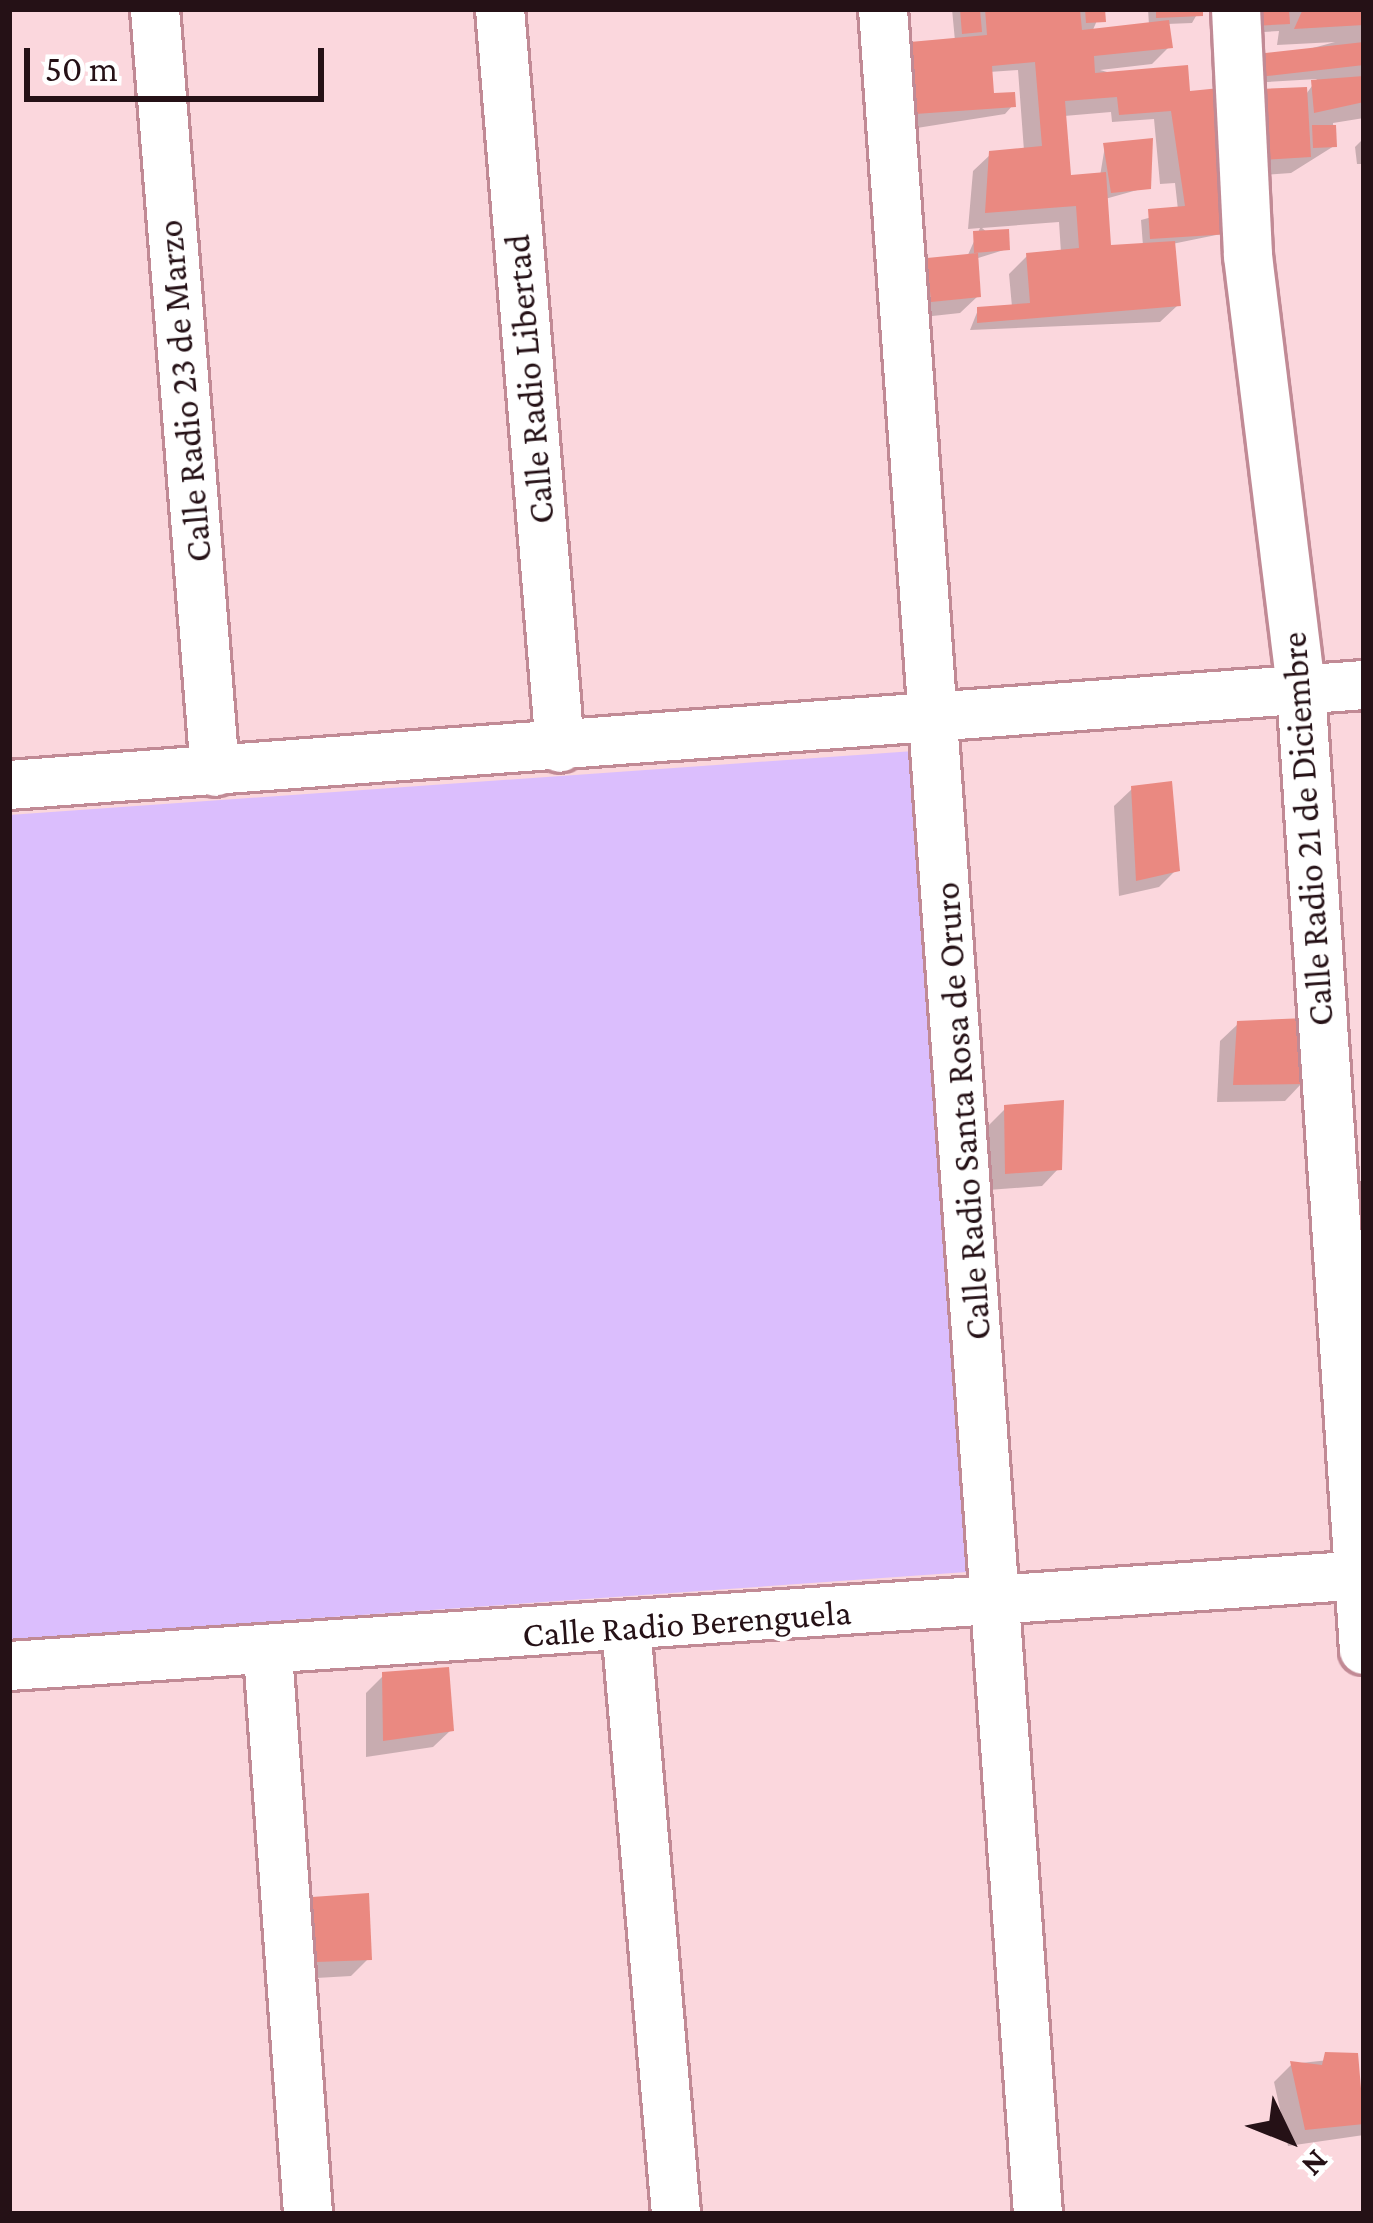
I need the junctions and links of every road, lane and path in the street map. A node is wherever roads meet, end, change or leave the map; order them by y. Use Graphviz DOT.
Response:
graph roads {
  1 [pos="155,9"];
  2 [pos="500,9"];
  3 [pos="883,9"];
  4 [pos="1236,9"];
  5 [pos="1364,686"];
  6 [pos="1301,689"];
  7 [pos="934,715"];
  8 [pos="560,748"];
  9 [pos="215,772"];
  10 [pos="9,785"];
  11 [pos="1361,1575"];
  12 [pos="1000,1605"];
  13 [pos="626,1627"];
  14 [pos="1364,1650"];
  15 [pos="268,1654"];
  16 [pos="9,1666"];
  17 [pos="308,2214"];
  18 [pos="676,2214"];
  19 [pos="1038,2214"];
  1 -- 9 [label="street, Calle Radio 23 de Marzo"];
  2 -- 8 [label="street, Calle Radio Libertad"];
  3 -- 7 [label="street, Calle Radio Santa Rosa de Oruro"];
  4 -- 6 [label="street, Calle Radio 21 de Diciembre"];
  5 -- 6 [label="street"];
  6 -- 7 [label="street"];
  6 -- 11 [label="street, Calle Radio 21 de Diciembre"];
  7 -- 8 [label="street"];
  7 -- 12 [label="street, Calle Radio Santa Rosa de Oruro"];
  8 -- 9 [label="street"];
  9 -- 10 [label="street"];
  11 -- 12 [label="street, Calle Radio Berenguela"];
  11 -- 14 [label="street, Calle Radio 21 de Diciembre"];
  12 -- 13 [label="street, Calle Radio Berenguela"];
  12 -- 19 [label="street, Calle Radio Santa Rosa de Oruro"];
  13 -- 15 [label="street, Calle Radio Berenguela"];
  13 -- 18 [label="street"];
  15 -- 16 [label="street, Calle Radio Berenguela"];
  15 -- 17 [label="street"];
}
